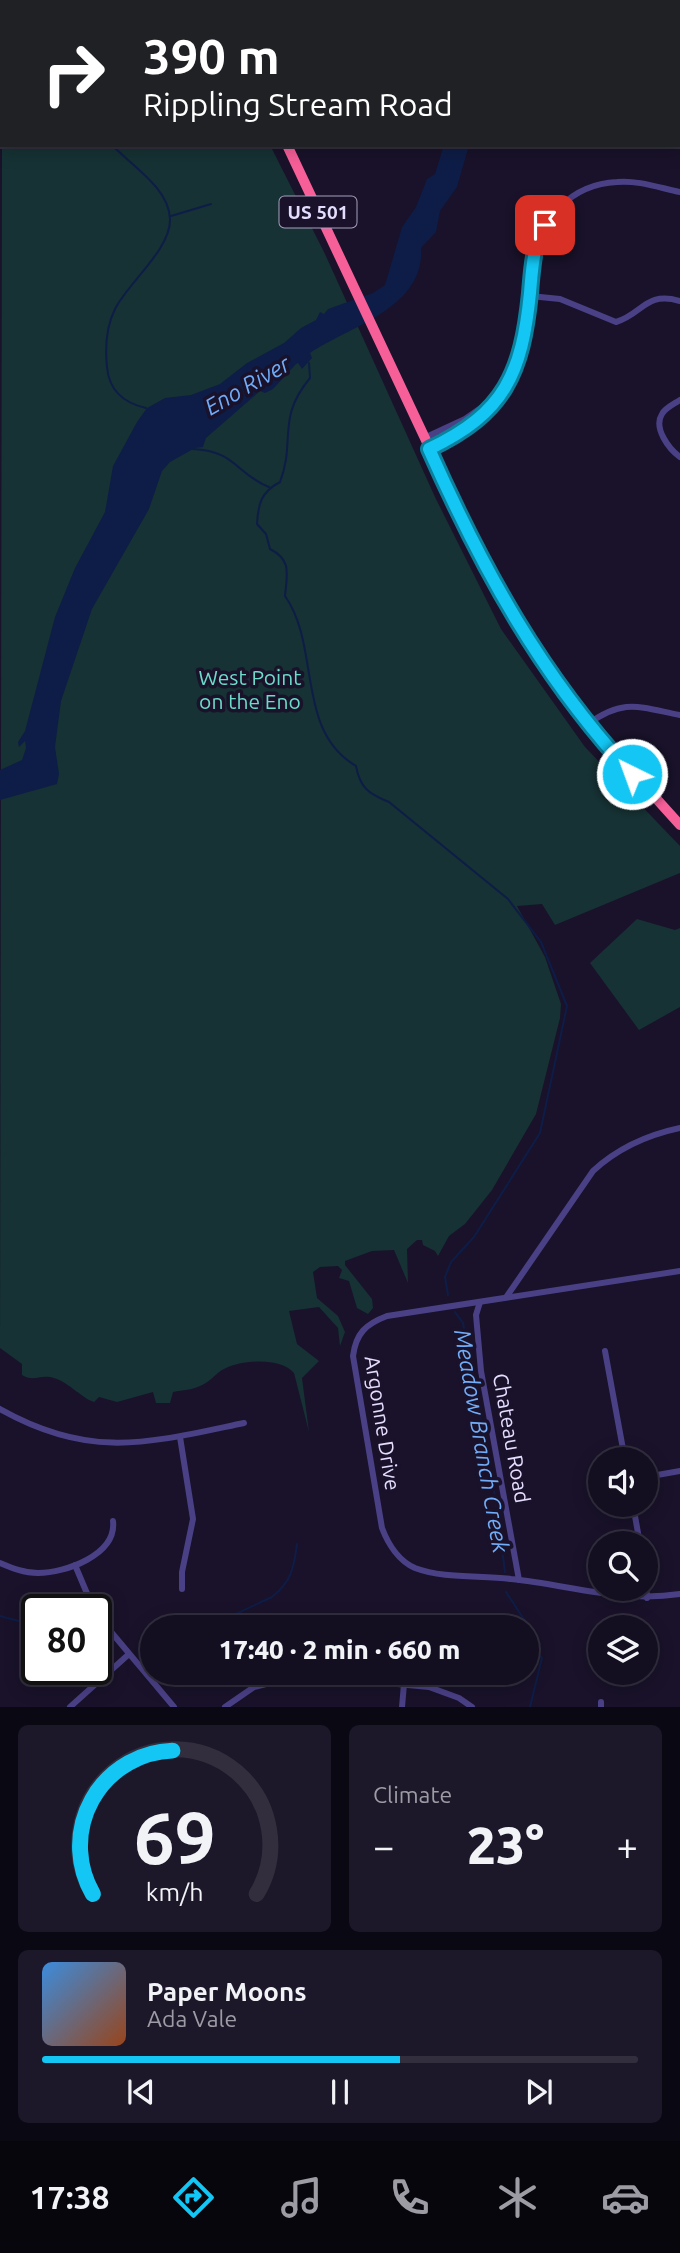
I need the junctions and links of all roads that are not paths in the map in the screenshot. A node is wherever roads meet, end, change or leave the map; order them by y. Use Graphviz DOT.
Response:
graph roads {
  1 [pos="288,147"];
  2 [pos="680,192"];
  3 [pos="530,296"];
  4 [pos="680,301"];
  5 [pos="500,395"];
  6 [pos="680,400"];
  7 [pos="424,439"];
  8 [pos="429,449"];
  9 [pos="680,457"];
  10 [pos="680,715"];
  11 [pos="588,724"];
  12 [pos="680,824"];
  13 [pos="680,1128"];
  14 [pos="680,1271"];
  15 [pos="507,1296"];
  16 [pos="480,1302"];
  17 [pos="605,1351"];
  18 [pos="0,1409"];
  19 [pos="244,1423"];
  20 [pos="180,1437"];
  21 [pos="623,1447"];
  22 [pos="680,1471"];
  23 [pos="658,1475"];
  24 [pos="113,1521"];
  25 [pos="0,1563"];
  26 [pos="75,1565"];
  27 [pos="519,1580"];
  28 [pos="182,1589"];
  29 [pos="588,1592"];
  30 [pos="87,1594"];
  31 [pos="680,1594"];
  32 [pos="658,1597"];
  33 [pos="112,1633"];
  34 [pos="129,1654"];
  35 [pos="261,1685"];
  36 [pos="404,1685"];
  37 [pos="410,1685"];
  38 [pos="70,1707"];
  39 [pos="174,1707"];
  40 [pos="225,1707"];
  41 [pos="402,1707"];
  42 [pos="472,1707"];
  1 -- 7 [label="highway, US 501"];
  2 -- 3 [label="street"];
  3 -- 4 [label="street"];
  3 -- 5 [label="street"];
  5 -- 7 [label="street"];
  5 -- 8 [label="street"];
  6 -- 9 [label="street"];
  7 -- 8 [label="highway, US 501"];
  8 -- 11 [label="highway, US 501"];
  10 -- 11 [label="street"];
  11 -- 12 [label="highway, US 501"];
  13 -- 15 [label="street"];
  14 -- 15 [label="street, Argonne Drive"];
  15 -- 16 [label="street, Argonne Drive"];
  16 -- 27 [label="street, Chateau Road"];
  16 -- 27 [label="street, Argonne Drive"];
  17 -- 21 [label="street"];
  18 -- 20 [label="street"];
  19 -- 20 [label="street"];
  20 -- 28 [label="street"];
  22 -- 23 [label="street"];
  24 -- 26 [label="street"];
  25 -- 26 [label="street"];
  26 -- 30 [label="street"];
  27 -- 29 [label="street, Argonne Drive"];
  31 -- 32 [label="street, Argonne Drive"];
  33 -- 34 [label="street"];
  34 -- 38 [label="street"];
  34 -- 39 [label="street"];
  35 -- 40 [label="street"];
  36 -- 41 [label="street"];
  37 -- 42 [label="street"];
}
